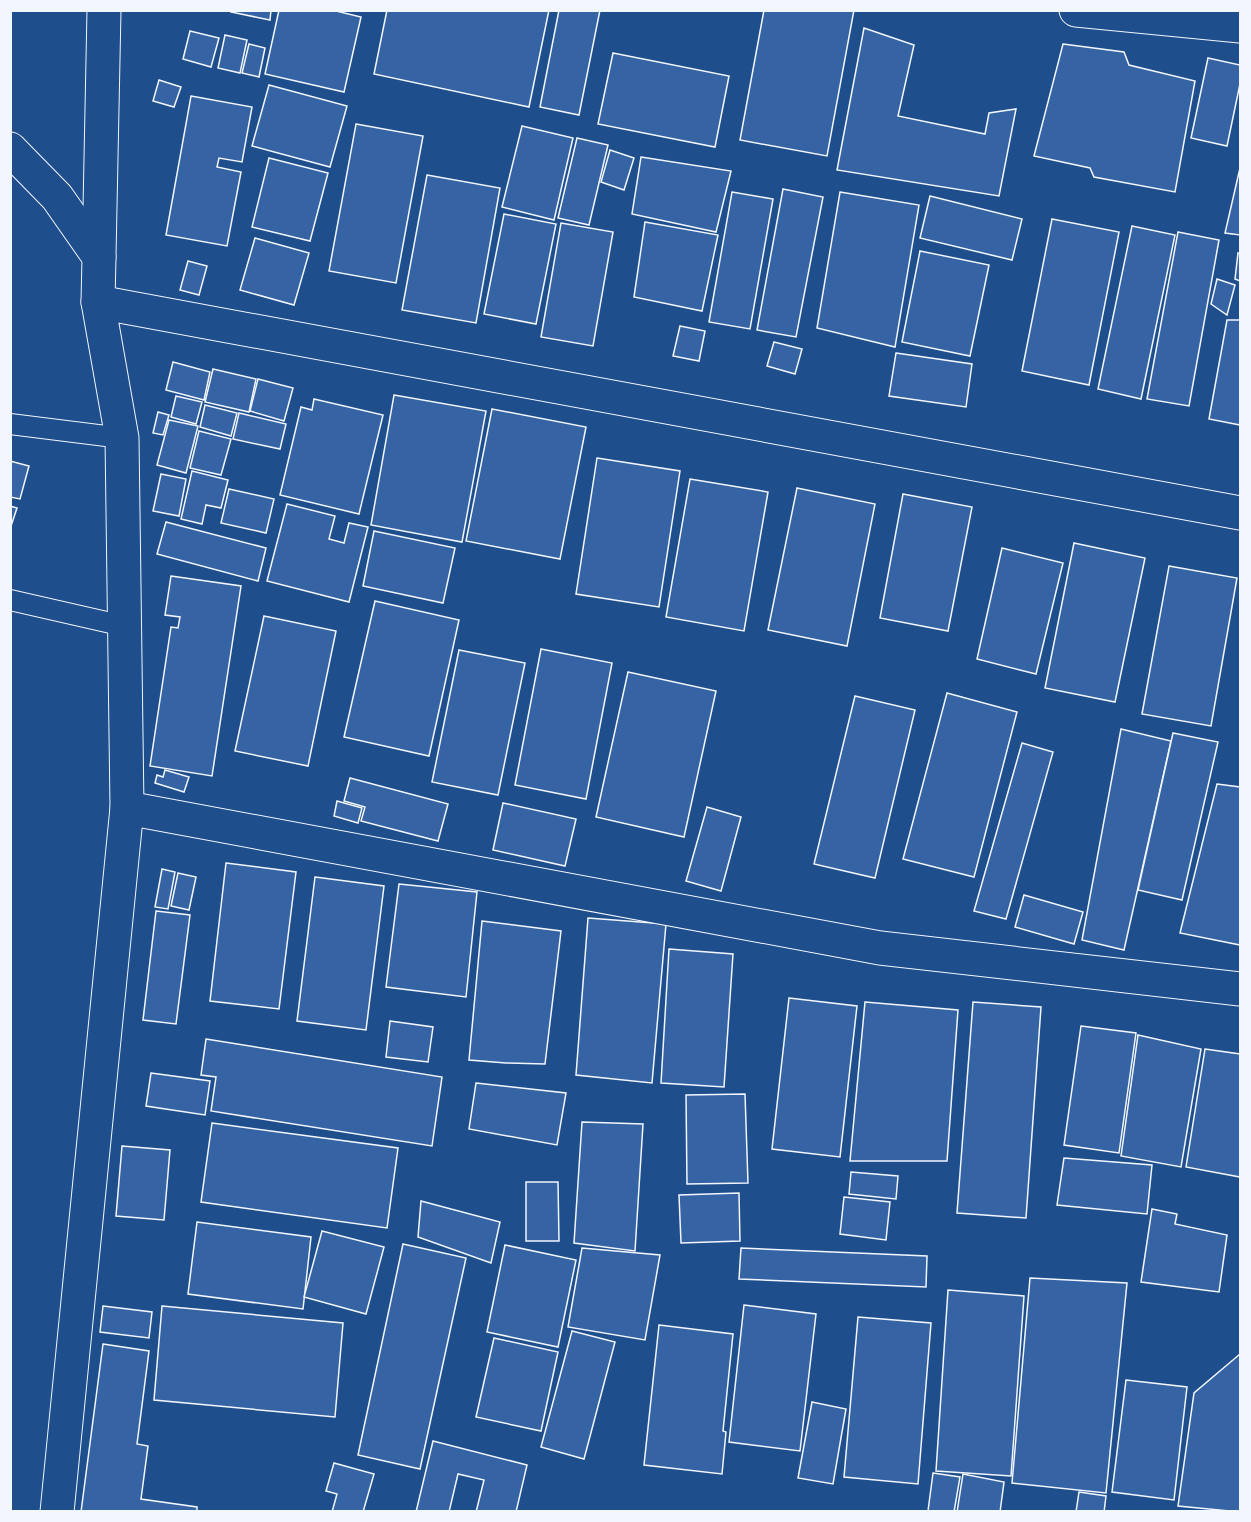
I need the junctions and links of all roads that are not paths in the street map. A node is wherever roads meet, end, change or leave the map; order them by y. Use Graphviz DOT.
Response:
graph roads {
  1 [pos="104,10"];
  2 [pos="1076,10"];
  3 [pos="1240,26"];
  4 [pos="10,149"];
  5 [pos="99,257"];
  6 [pos="98,302"];
  7 [pos="10,424"];
  8 [pos="122,438"];
  9 [pos="1240,513"];
  10 [pos="10,600"];
  11 [pos="124,626"];
  12 [pos="127,808"];
  13 [pos="1240,990"];
  14 [pos="57,1512"];
  1 -- 5 [label="street"];
  2 -- 3 [label="street"];
  4 -- 5 [label="street"];
  5 -- 6 [label="street"];
  6 -- 8 [label="street"];
  6 -- 9 [label="street"];
  7 -- 8 [label="lane"];
  8 -- 11 [label="street"];
  10 -- 11 [label="lane"];
  11 -- 12 [label="street"];
  12 -- 13 [label="street"];
  12 -- 14 [label="street"];
}
